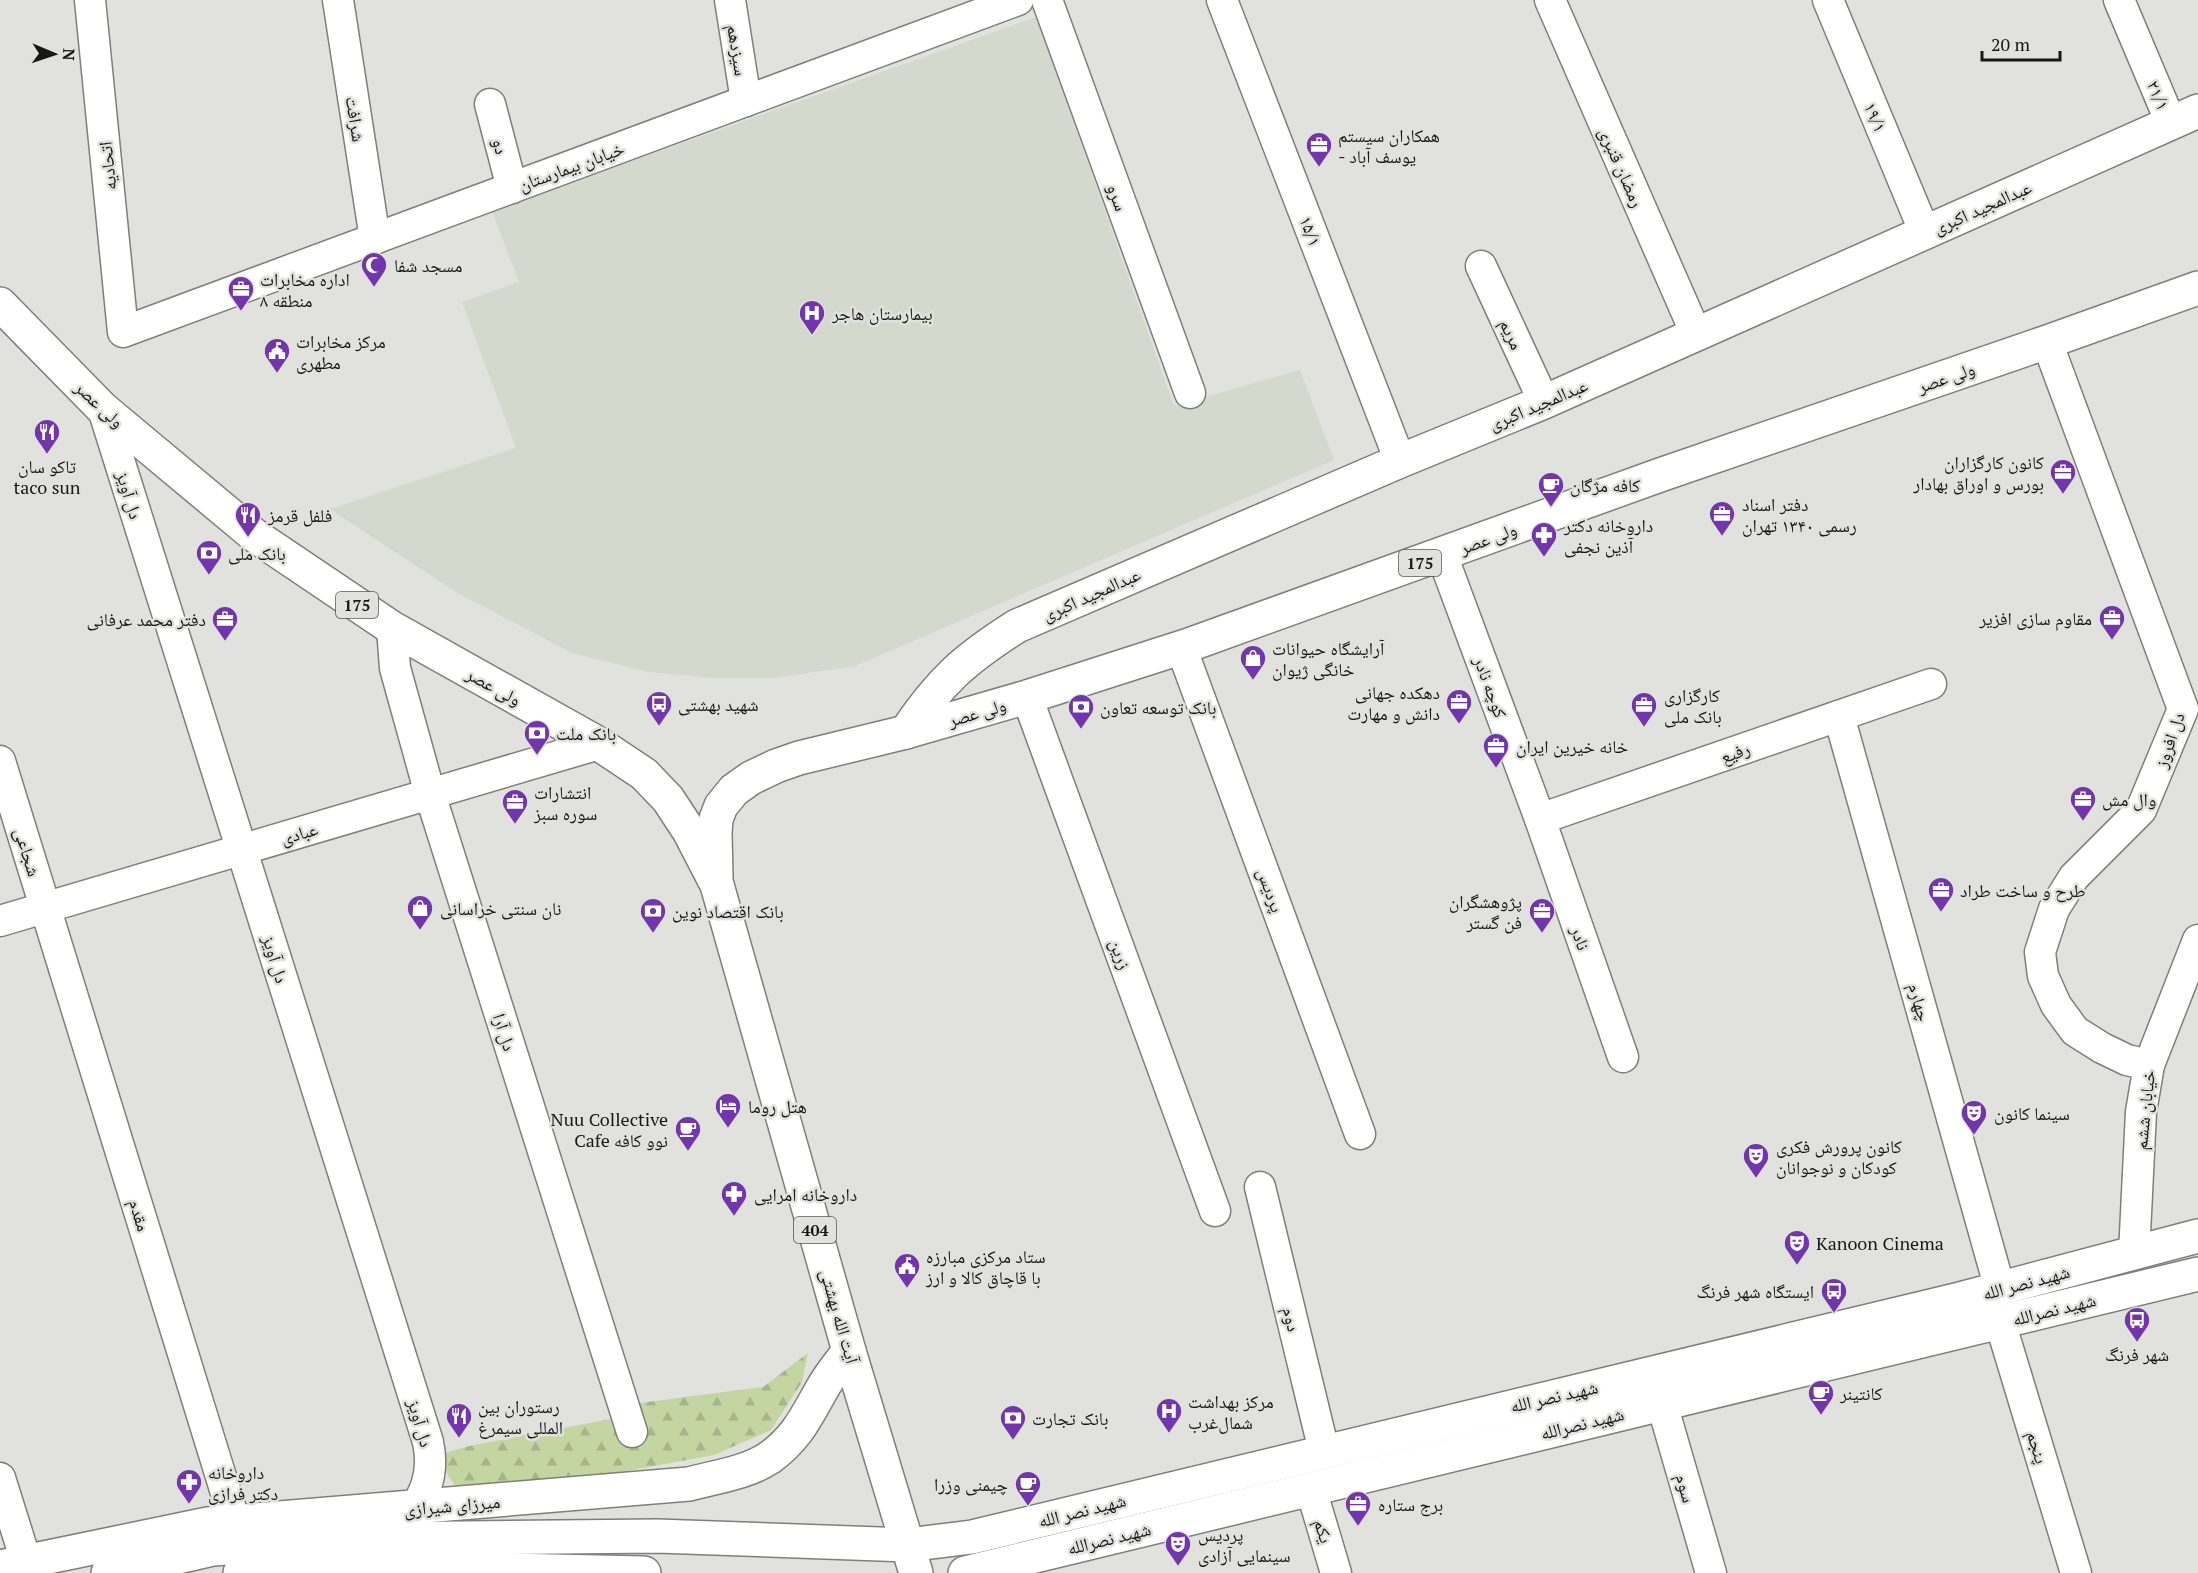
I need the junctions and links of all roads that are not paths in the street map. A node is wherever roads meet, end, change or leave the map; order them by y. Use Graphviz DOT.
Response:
graph roads {
  1 [pos="90,0"];
  2 [pos="338,0"];
  3 [pos="730,0"];
  4 [pos="1018,0"];
  5 [pos="1047,0"];
  6 [pos="1222,0"];
  7 [pos="1550,0"];
  8 [pos="1828,0"];
  9 [pos="2119,0"];
  10 [pos="746,101"];
  11 [pos="490,104"];
  12 [pos="2184,117"];
  13 [pos="512,188"];
  14 [pos="1925,233"];
  15 [pos="375,239"];
  16 [pos="1481,266"];
  17 [pos="2198,288"];
  18 [pos="0,304"];
  19 [pos="123,332"];
  20 [pos="1696,334"];
  21 [pos="2047,342"];
  22 [pos="1190,393"];
  23 [pos="1544,402"];
  24 [pos="103,409"];
  25 [pos="1400,461"];
  26 [pos="1442,555"];
  27 [pos="392,628"];
  28 [pos="1181,647"];
  29 [pos="1931,684"];
  30 [pos="1027,698"];
  31 [pos="2191,710"];
  32 [pos="1839,716"];
  33 [pos="906,732"];
  34 [pos="599,744"];
  35 [pos="0,761"];
  36 [pos="430,794"];
  37 [pos="1540,819"];
  38 [pos="242,850"];
  39 [pos="717,885"];
  40 [pos="45,908"];
  41 [pos="0,921"];
  42 [pos="2198,940"];
  43 [pos="1623,1057"];
  44 [pos="2149,1065"];
  45 [pos="1360,1134"];
  46 [pos="1260,1187"];
  47 [pos="1215,1210"];
  48 [pos="2198,1236"];
  49 [pos="2134,1254"];
  50 [pos="2198,1274"];
  51 [pos="2000,1289"];
  52 [pos="2000,1322"];
  53 [pos="849,1351"];
  54 [pos="1662,1404"];
  55 [pos="1500,1408"];
  56 [pos="632,1432"];
  57 [pos="1510,1441"];
  58 [pos="1324,1451"];
  59 [pos="0,1478"];
  60 [pos="1311,1489"];
  61 [pos="414,1508"];
  62 [pos="235,1522"];
  63 [pos="912,1559"];
  64 [pos="13,1564"];
  65 [pos="335,1570"];
  66 [pos="108,1573"];
  67 [pos="240,1573"];
  68 [pos="644,1573"];
  69 [pos="965,1573"];
  70 [pos="1336,1573"];
  71 [pos="1711,1573"];
  72 [pos="2076,1573"];
  1 -- 19 [label="street, اتحادیه"];
  2 -- 15 [label="street, شرافت"];
  3 -- 10 [label="street, سیزدهم"];
  4 -- 10 [label="street, خیابان بیمارستان"];
  5 -- 22 [label="street, سرو"];
  6 -- 25 [label="street, ۱۵/۱"];
  7 -- 20 [label="street, رمضان قنبری"];
  8 -- 14 [label="street, ۱۹/۱"];
  9 -- 12 [label="street, ۲۱/۱"];
  10 -- 13 [label="street, خیابان بیمارستان"];
  11 -- 13 [label="street, دو"];
  12 -- 14 [label="main road, عبدالمجید اکبری"];
  13 -- 15 [label="street, خیابان بیمارستان"];
  14 -- 20 [label="main road, عبدالمجید اکبری"];
  15 -- 19 [label="street, خیابان بیمارستان"];
  16 -- 23 [label="street, مریم"];
  17 -- 21 [label="main road, ولی عصر / 175"];
  18 -- 24 [label="main road, ولی عصر / 175"];
  20 -- 23 [label="main road, عبدالمجید اکبری"];
  21 -- 26 [label="main road, ولی عصر / 175"];
  21 -- 31 [label="street, دل افروز"];
  23 -- 25 [label="main road, عبدالمجید اکبری"];
  24 -- 27 [label="main road, ولی عصر / 175"];
  24 -- 38 [label="street, دل آویز"];
  25 -- 33 [label="main road, عبدالمجید اکبری"];
  26 -- 28 [label="main road, ولی عصر / 175"];
  26 -- 37 [label="street, کوچه نادر"];
  27 -- 34 [label="main road, ولی عصر / 175"];
  27 -- 36 [label="street, دل آرا"];
  28 -- 30 [label="main road, ولی عصر / 175"];
  28 -- 45 [label="street, پردیس"];
  29 -- 32 [label="street, رفیع"];
  30 -- 33 [label="main road, ولی عصر / 175"];
  30 -- 47 [label="street, زرین"];
  31 -- 44 [label="street, دل افروز"];
  32 -- 37 [label="street, رفیع"];
  32 -- 51 [label="street, چهارم"];
  33 -- 39 [label="main road, ولی عصر / 175"];
  34 -- 36 [label="street, عبادی"];
  34 -- 39 [label="main road, ولی عصر / 175"];
  35 -- 40 [label="street, شجاعی"];
  36 -- 38 [label="street, عبادی"];
  36 -- 56 [label="street, دل آرا"];
  37 -- 43 [label="street, نادر"];
  38 -- 40 [label="street, عبادی"];
  38 -- 61 [label="street, دل آویز"];
  39 -- 53 [label="main road, آیت الله بهشتی / 404"];
  40 -- 41 [label="street, عبادی"];
  40 -- 62 [label="street, مقدم"];
  42 -- 44 [label="street, خیابان ششم"];
  44 -- 49 [label="street, خیابان ششم"];
  46 -- 58 [label="street, دوم"];
  48 -- 49 [label="main road, شهید نصر الله"];
  49 -- 51 [label="main road, شهید نصر الله"];
  50 -- 52 [label="main road, شهید نصرالله"];
  51 -- 55 [label="main road, شهید نصر الله"];
  52 -- 54 [label="main road, شهید نصرالله"];
  52 -- 72 [label="street, پنجم"];
  53 -- 61 [label="main road, میرزای شیرازی"];
  53 -- 63 [label="main road, آیت الله بهشتی / 404"];
  54 -- 57 [label="main road, شهید نصرالله"];
  54 -- 71 [label="street, سوم"];
  55 -- 57 [label="main road"];
  55 -- 58 [label="main road, شهید نصر الله"];
  57 -- 60 [label="main road, شهید نصرالله"];
  58 -- 63 [label="main road, شهید نصر الله"];
  59 -- 64 [label="street"];
  60 -- 69 [label="main road, شهید نصرالله"];
  60 -- 70 [label="street, یکم"];
  61 -- 62 [label="main road, میرزای شیرازی"];
  62 -- 64 [label="main road, میرزای شیرازی"];
  63 -- 66 [label="main road, میرزای شیرازی"];
  65 -- 67 [label="main road"];
  65 -- 68 [label="main road"];
}
